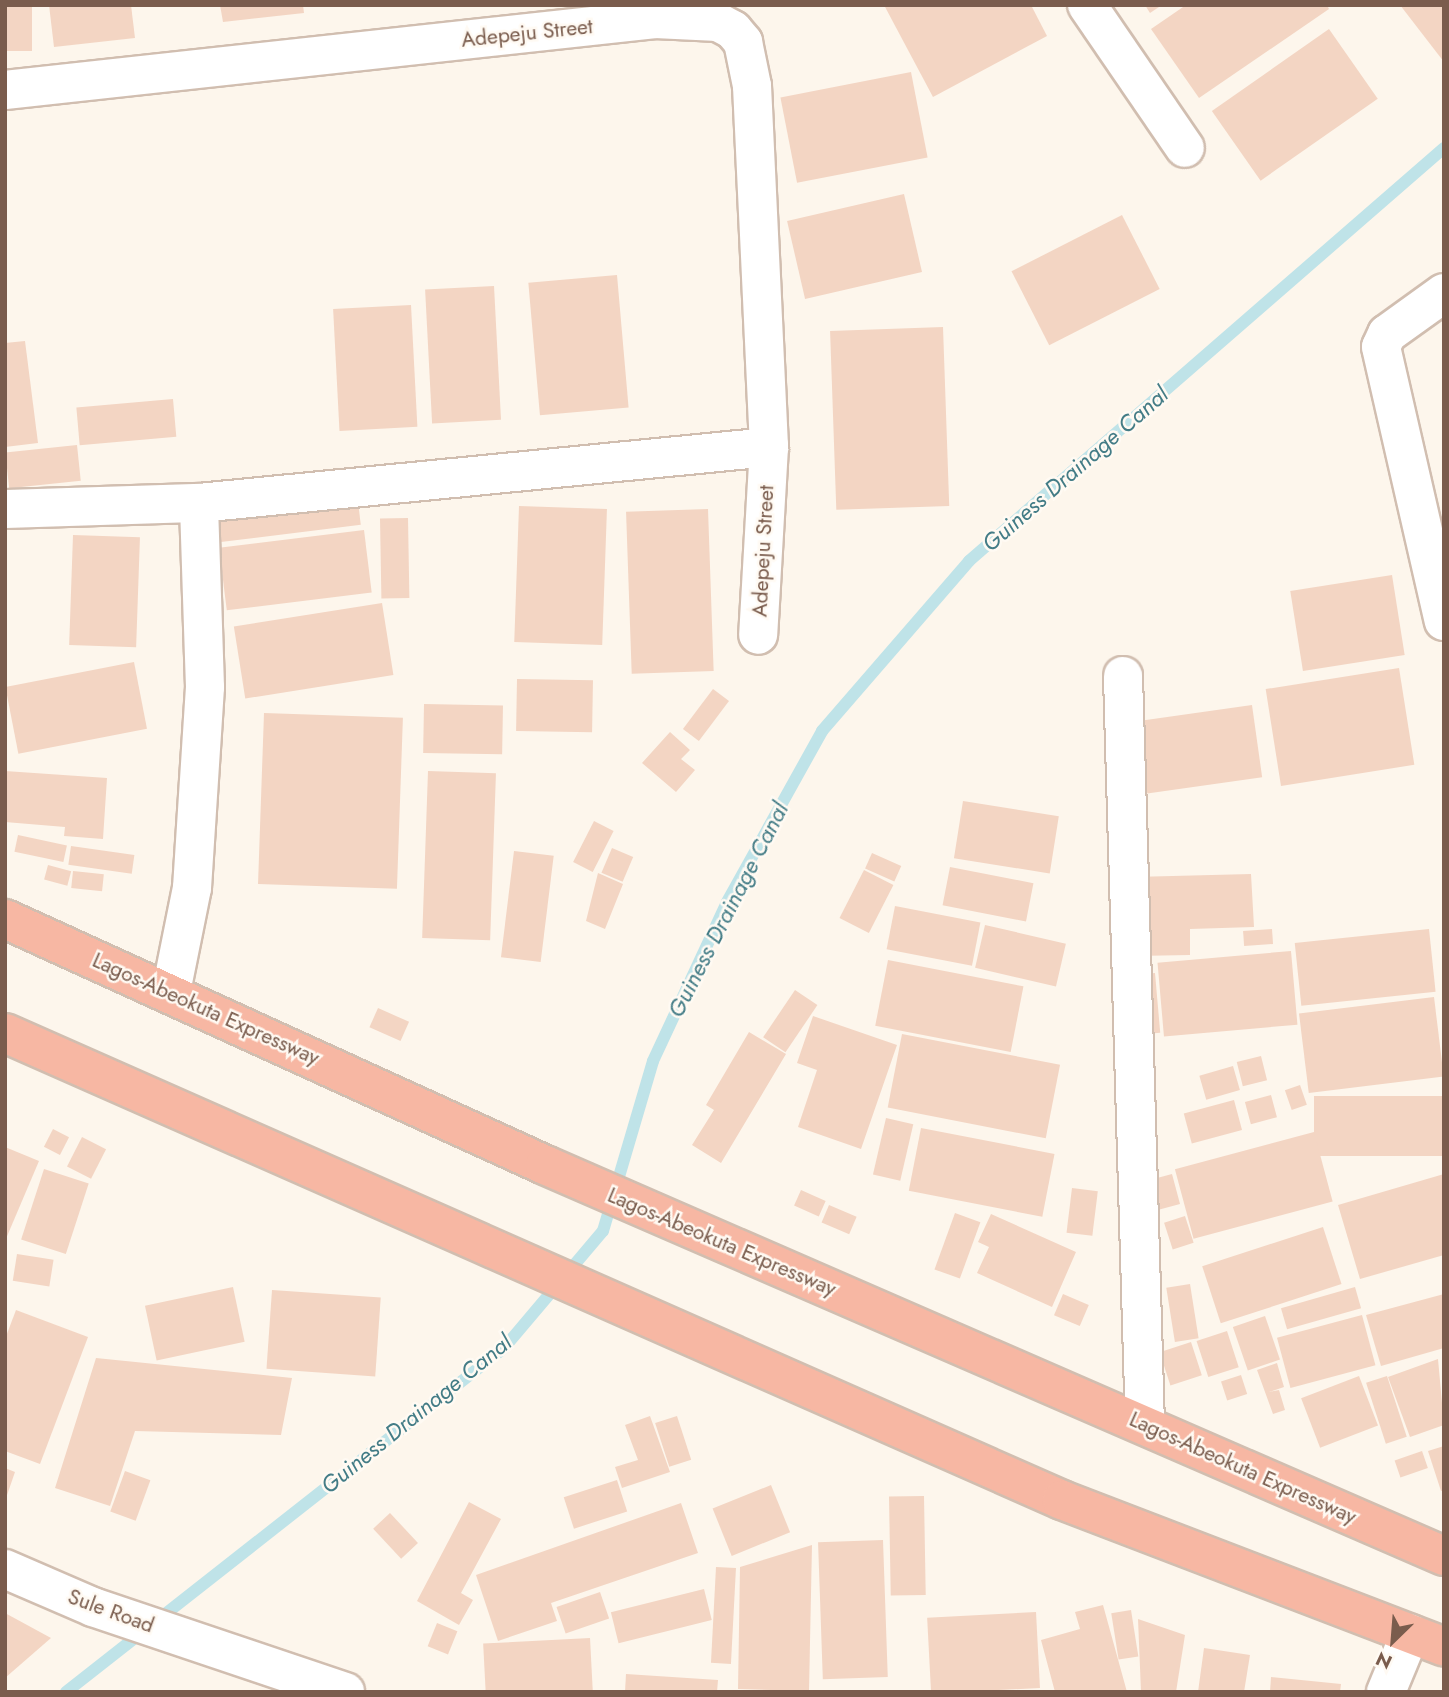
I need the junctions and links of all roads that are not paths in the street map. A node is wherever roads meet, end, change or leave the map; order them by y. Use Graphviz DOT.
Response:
graph roads {
  1 [pos="1087,5"];
  2 [pos="5,90"];
  3 [pos="1185,148"];
  4 [pos="1444,293"];
  5 [pos="769,447"];
  6 [pos="199,503"];
  7 [pos="5,509"];
  8 [pos="1444,621"];
  9 [pos="758,635"];
  10 [pos="1123,676"];
  11 [pos="5,919"];
  12 [pos="171,992"];
  13 [pos="5,1033"];
  14 [pos="1144,1424"];
  15 [pos="1444,1556"];
  16 [pos="5,1569"];
  17 [pos="1427,1641"];
  18 [pos="345,1692"];
  19 [pos="1386,1692"];
  1 -- 3 [label="street"];
  2 -- 5 [label="street, Adepeju Street"];
  4 -- 8 [label="street"];
  5 -- 6 [label="street"];
  5 -- 9 [label="street, Adepeju Street"];
  6 -- 7 [label="street"];
  6 -- 12 [label="street"];
  10 -- 14 [label="street"];
  11 -- 12 [label="highway, Lagos-Abeokuta Expressway"];
  12 -- 14 [label="highway, Lagos-Abeokuta Expressway"];
  13 -- 17 [label="highway"];
  14 -- 15 [label="highway, Lagos-Abeokuta Expressway"];
  16 -- 18 [label="street, Sule Road"];
  17 -- 19 [label="street"];
}
